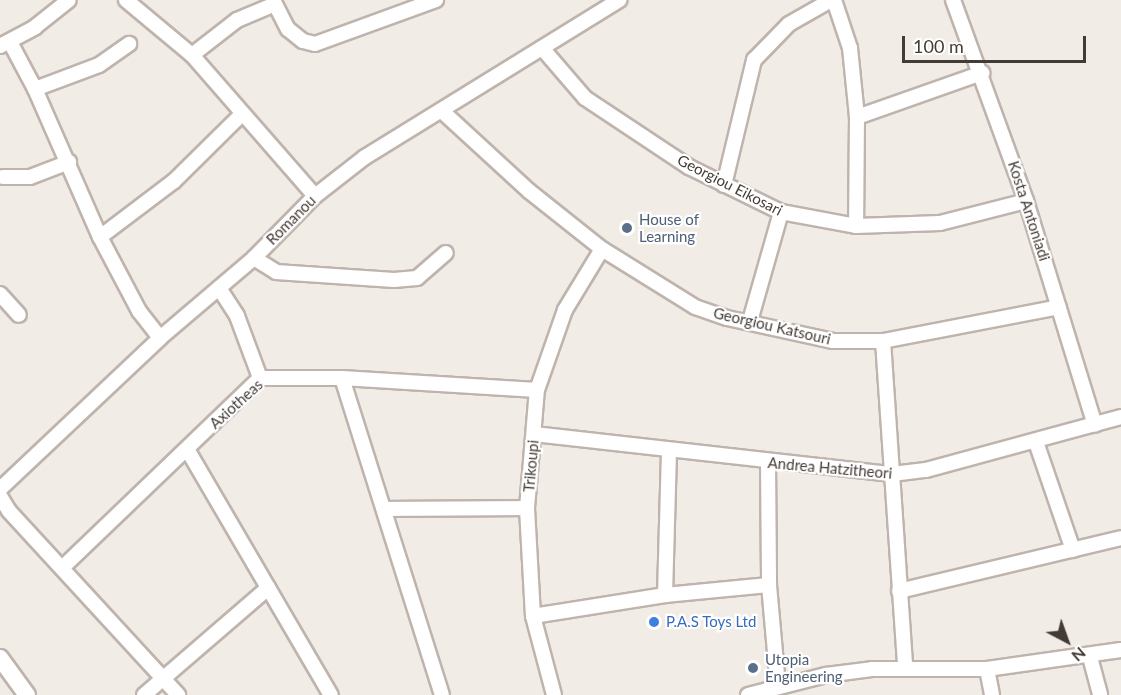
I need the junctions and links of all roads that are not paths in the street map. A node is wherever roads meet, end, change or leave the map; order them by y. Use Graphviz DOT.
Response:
graph roads {
  1 [pos="69,0"];
  2 [pos="126,0"];
  3 [pos="436,0"];
  4 [pos="619,0"];
  5 [pos="832,0"];
  6 [pos="953,0"];
  7 [pos="274,2"];
  8 [pos="5,44"];
  9 [pos="129,44"];
  10 [pos="542,48"];
  11 [pos="192,55"];
  12 [pos="982,73"];
  13 [pos="35,89"];
  14 [pos="443,112"];
  15 [pos="242,114"];
  16 [pos="857,117"];
  17 [pos="69,162"];
  18 [pos="3,177"];
  19 [pos="724,185"];
  20 [pos="315,196"];
  21 [pos="1026,201"];
  22 [pos="781,212"];
  23 [pos="856,226"];
  24 [pos="100,237"];
  25 [pos="602,249"];
  26 [pos="446,253"];
  27 [pos="254,258"];
  28 [pos="219,288"];
  29 [pos="0,294"];
  30 [pos="1059,307"];
  31 [pos="19,315"];
  32 [pos="750,321"];
  33 [pos="160,338"];
  34 [pos="884,341"];
  35 [pos="260,378"];
  36 [pos="342,378"];
  37 [pos="537,390"];
  38 [pos="1121,417"];
  39 [pos="1095,425"];
  40 [pos="534,434"];
  41 [pos="1036,442"];
  42 [pos="187,449"];
  43 [pos="669,450"];
  44 [pos="768,463"];
  45 [pos="892,474"];
  46 [pos="0,489"];
  47 [pos="0,496"];
  48 [pos="384,508"];
  49 [pos="527,508"];
  50 [pos="1121,538"];
  51 [pos="1073,550"];
  52 [pos="62,568"];
  53 [pos="769,585"];
  54 [pos="268,588"];
  55 [pos="899,591"];
  56 [pos="665,595"];
  57 [pos="533,616"];
  58 [pos="1121,650"];
  59 [pos="1090,657"];
  60 [pos="0,658"];
  61 [pos="905,667"];
  62 [pos="987,669"];
  63 [pos="161,679"];
  64 [pos="778,686"];
  65 [pos="23,694"];
  66 [pos="144,695"];
  67 [pos="178,695"];
  68 [pos="332,695"];
  69 [pos="442,695"];
  70 [pos="554,695"];
  71 [pos="748,695"];
  72 [pos="992,695"];
  73 [pos="1100,695"];
  1 -- 8 [label="street"];
  2 -- 11 [label="street"];
  3 -- 7 [label="street"];
  4 -- 10 [label="street, Romanou"];
  5 -- 16 [label="street"];
  5 -- 19 [label="street"];
  6 -- 12 [label="street, Kosta Antoniadi"];
  7 -- 11 [label="street"];
  8 -- 13 [label="street"];
  9 -- 13 [label="street"];
  10 -- 14 [label="street, Romanou"];
  10 -- 19 [label="street, Georgiou Eikosari"];
  11 -- 15 [label="street"];
  12 -- 16 [label="street"];
  12 -- 21 [label="street, Kosta Antoniadi"];
  13 -- 17 [label="street"];
  14 -- 20 [label="street, Romanou"];
  14 -- 25 [label="street, Georgiou Katsouri"];
  15 -- 20 [label="street"];
  15 -- 24 [label="street"];
  16 -- 23 [label="street"];
  17 -- 18 [label="street"];
  17 -- 24 [label="street"];
  19 -- 22 [label="street, Georgiou Eikosari"];
  20 -- 27 [label="street, Romanou"];
  21 -- 23 [label="street, Georgiou Eikosari"];
  21 -- 30 [label="street, Kosta Antoniadi"];
  22 -- 23 [label="street, Georgiou Eikosari"];
  22 -- 32 [label="street"];
  24 -- 33 [label="street"];
  25 -- 32 [label="street, Georgiou Katsouri"];
  25 -- 37 [label="street, Trikoupi"];
  26 -- 27 [label="street"];
  27 -- 28 [label="street, Romanou"];
  28 -- 33 [label="street, Romanou"];
  28 -- 35 [label="street"];
  29 -- 31 [label="street"];
  30 -- 34 [label="street, Georgiou Katsouri"];
  30 -- 39 [label="street, Kosta Antoniadi"];
  32 -- 34 [label="street, Georgiou Katsouri"];
  33 -- 46 [label="street, Romanou"];
  34 -- 45 [label="street"];
  35 -- 36 [label="street, Axiotheas"];
  35 -- 42 [label="street, Axiotheas"];
  36 -- 37 [label="street, Axiotheas"];
  36 -- 48 [label="street"];
  37 -- 40 [label="street, Trikoupi"];
  38 -- 39 [label="street, Andrea Hatzitheori"];
  39 -- 41 [label="street, Andrea Hatzitheori"];
  40 -- 43 [label="street, Andrea Hatzitheori"];
  40 -- 49 [label="street, Trikoupi"];
  41 -- 45 [label="street, Andrea Hatzitheori"];
  41 -- 51 [label="street"];
  42 -- 52 [label="street, Axiotheas"];
  42 -- 54 [label="street"];
  43 -- 44 [label="street, Andrea Hatzitheori"];
  43 -- 56 [label="street"];
  44 -- 45 [label="street, Andrea Hatzitheori"];
  44 -- 53 [label="street"];
  45 -- 55 [label="street"];
  47 -- 52 [label="street"];
  48 -- 49 [label="street"];
  48 -- 69 [label="street"];
  49 -- 57 [label="street, Trikoupi"];
  50 -- 51 [label="street"];
  51 -- 55 [label="street"];
  52 -- 63 [label="street"];
  53 -- 56 [label="street"];
  53 -- 64 [label="street"];
  54 -- 63 [label="street"];
  54 -- 68 [label="street"];
  55 -- 61 [label="street"];
  56 -- 57 [label="street"];
  57 -- 70 [label="street, Trikoupi"];
  58 -- 59 [label="street"];
  59 -- 62 [label="street"];
  59 -- 73 [label="street"];
  60 -- 65 [label="street"];
  61 -- 62 [label="street"];
  61 -- 64 [label="street"];
  62 -- 72 [label="street"];
  63 -- 66 [label="street"];
  63 -- 67 [label="street"];
  64 -- 71 [label="street"];
}
